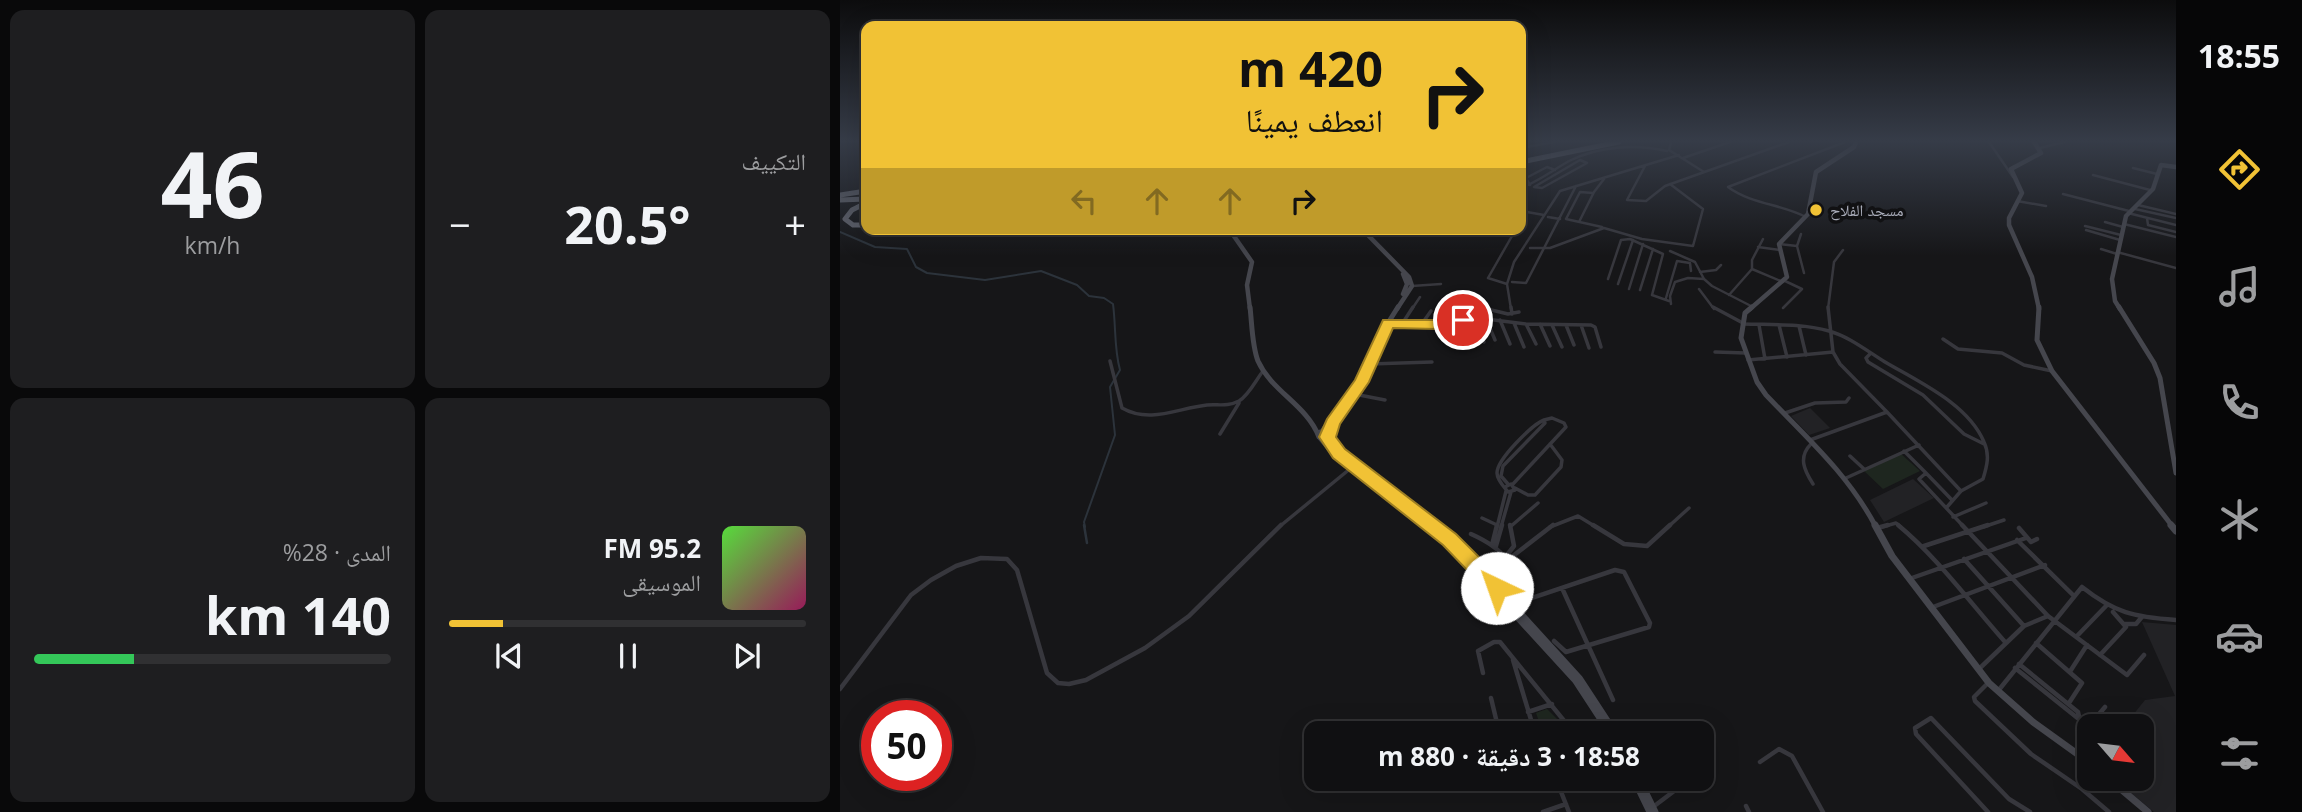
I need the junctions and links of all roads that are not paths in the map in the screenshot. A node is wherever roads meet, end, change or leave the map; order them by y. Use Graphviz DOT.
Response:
graph roads {
  1 [pos="1527,180"];
  2 [pos="1539,180"];
  3 [pos="1544,180"];
  4 [pos="1557,180"];
  5 [pos="1596,180"];
  6 [pos="1603,180"];
  7 [pos="1638,180"];
  8 [pos="1682,180"];
  9 [pos="1741,180"];
  10 [pos="1816,180"];
  11 [pos="2016,180"];
  12 [pos="2112,180"];
  13 [pos="2154,180"];
  14 [pos="1670,184"];
  15 [pos="1530,185"];
  16 [pos="1526,186"];
  17 [pos="1577,186"];
  18 [pos="2150,190"];
  19 [pos="1593,193"];
  20 [pos="2063,194"];
  21 [pos="840,197"];
  22 [pos="861,197"];
  23 [pos="2017,201"];
  24 [pos="861,202"];
  25 [pos="2046,205"];
  26 [pos="2131,209"];
  27 [pos="1526,214"];
  28 [pos="1546,216"];
  29 [pos="2176,216"];
  30 [pos="1806,217"];
  31 [pos="2147,218"];
  32 [pos="1560,219"];
  33 [pos="840,220"];
  34 [pos="1579,222"];
  35 [pos="2105,222"];
  36 [pos="2123,225"];
  37 [pos="2176,225"];
  38 [pos="861,226"];
  39 [pos="861,226"];
  40 [pos="1604,228"];
  41 [pos="2086,228"];
  42 [pos="1626,229"];
  43 [pos="1619,232"];
  44 [pos="1801,234"];
  45 [pos="2176,234"];
  46 [pos="1233,235"];
  47 [pos="1367,235"];
  48 [pos="1367,235"];
  49 [pos="1512,235"];
  50 [pos="2120,238"];
  51 [pos="1763,239"];
  52 [pos="1633,240"];
  53 [pos="1643,244"];
  54 [pos="1797,246"];
  55 [pos="1758,247"];
  56 [pos="1780,247"];
  57 [pos="1530,248"];
  58 [pos="1654,248"];
  59 [pos="2101,248"];
  60 [pos="1543,249"];
  61 [pos="1843,250"];
  62 [pos="1670,251"];
  63 [pos="2117,253"];
  64 [pos="1721,265"];
  65 [pos="2176,268"];
  66 [pos="1752,269"];
  67 [pos="1690,271"];
  68 [pos="1700,272"];
  69 [pos="1804,273"];
  70 [pos="1608,279"];
  71 [pos="1704,279"];
  72 [pos="1784,282"];
  73 [pos="1510,283"];
  74 [pos="1441,284"];
  75 [pos="1618,284"];
  76 [pos="1412,286"];
  77 [pos="1629,289"];
  78 [pos="1699,289"];
  79 [pos="1640,290"];
  80 [pos="1729,295"];
  81 [pos="1420,297"];
  82 [pos="1669,301"];
  83 [pos="1462,303"];
  84 [pos="1751,306"];
  85 [pos="1783,308"];
  86 [pos="1431,310"];
  87 [pos="1519,312"];
  88 [pos="1512,314"];
  89 [pos="1475,319"];
  90 [pos="1486,319"];
  91 [pos="1500,320"];
  92 [pos="1455,321"];
  93 [pos="1513,322"];
  94 [pos="1386,323"];
  95 [pos="1741,323"];
  96 [pos="1402,324"];
  97 [pos="1526,324"];
  98 [pos="1540,324"];
  99 [pos="1421,325"];
  100 [pos="1552,325"];
  101 [pos="1566,325"];
  102 [pos="1581,325"];
  103 [pos="1759,325"];
  104 [pos="1779,325"];
  105 [pos="1799,326"];
  106 [pos="1831,331"];
  107 [pos="1468,333"];
  108 [pos="1943,339"];
  109 [pos="1495,340"];
  110 [pos="1484,342"];
  111 [pos="1510,344"];
  112 [pos="1536,344"];
  113 [pos="1574,345"];
  114 [pos="1549,346"];
  115 [pos="1524,347"];
  116 [pos="1562,347"];
  117 [pos="1601,347"];
  118 [pos="1589,348"];
  119 [pos="1715,352"];
  120 [pos="1833,352"];
  121 [pos="1871,353"];
  122 [pos="1806,355"];
  123 [pos="1747,356"];
  124 [pos="1787,358"];
  125 [pos="1765,359"];
  126 [pos="1110,361"];
  127 [pos="1432,362"];
  128 [pos="1370,364"];
  129 [pos="1264,371"];
  130 [pos="2052,371"];
  131 [pos="1354,394"];
  132 [pos="1849,398"];
  133 [pos="1385,400"];
  134 [pos="1240,401"];
  135 [pos="1950,403"];
  136 [pos="1938,407"];
  137 [pos="1888,412"];
  138 [pos="1782,414"];
  139 [pos="1220,434"];
  140 [pos="1323,434"];
  141 [pos="1810,442"];
  142 [pos="1550,444"];
  143 [pos="1984,444"];
  144 [pos="1919,445"];
  145 [pos="1904,451"];
  146 [pos="1850,456"];
  147 [pos="1351,468"];
  148 [pos="1864,469"];
  149 [pos="1926,473"];
  150 [pos="2176,473"];
  151 [pos="1846,478"];
  152 [pos="1813,484"];
  153 [pos="1510,488"];
  154 [pos="1961,491"];
  155 [pos="1952,500"];
  156 [pos="1538,503"];
  157 [pos="1986,503"];
  158 [pos="1947,507"];
  159 [pos="1689,508"];
  160 [pos="1503,513"];
  161 [pos="1953,517"];
  162 [pos="1482,518"];
  163 [pos="2004,520"];
  164 [pos="1497,526"];
  165 [pos="1877,528"];
  166 [pos="2020,528"];
  167 [pos="2176,531"];
  168 [pos="1967,532"];
  169 [pos="1471,534"];
  170 [pos="2026,538"];
  171 [pos="2037,539"];
  172 [pos="2018,540"];
  173 [pos="1494,545"];
  174 [pos="1924,546"];
  175 [pos="1985,551"];
  176 [pos="1508,557"];
  177 [pos="1964,559"];
  178 [pos="2045,565"];
  179 [pos="1943,568"];
  180 [pos="2010,577"];
  181 [pos="1909,579"];
  182 [pos="1988,586"];
  183 [pos="1562,588"];
  184 [pos="1963,596"];
  185 [pos="2074,596"];
  186 [pos="1510,603"];
  187 [pos="2106,606"];
  188 [pos="1931,608"];
  189 [pos="2112,610"];
  190 [pos="2048,616"];
  191 [pos="2141,618"];
  192 [pos="2054,620"];
  193 [pos="2176,620"];
  194 [pos="2123,624"];
  195 [pos="2025,626"];
  196 [pos="2076,637"];
  197 [pos="1554,640"];
  198 [pos="2007,643"];
  199 [pos="2036,643"];
  200 [pos="2087,645"];
  201 [pos="1588,646"];
  202 [pos="2100,655"];
  203 [pos="2144,655"];
  204 [pos="1513,657"];
  205 [pos="2017,666"];
  206 [pos="1980,668"];
  207 [pos="2071,670"];
  208 [pos="1483,674"];
  209 [pos="1989,682"];
  210 [pos="840,690"];
  211 [pos="1998,691"];
  212 [pos="1491,698"];
  213 [pos="1613,700"];
  214 [pos="2069,703"];
  215 [pos="1552,704"];
  216 [pos="2105,707"];
  217 [pos="1528,712"];
  218 [pos="2078,714"];
  219 [pos="2099,714"];
  220 [pos="2077,717"];
  221 [pos="1497,721"];
  222 [pos="1531,721"];
  223 [pos="1564,721"];
  224 [pos="1602,721"];
  225 [pos="1608,721"];
  226 [pos="2077,755"];
  227 [pos="1760,761"];
  228 [pos="1561,791"];
  229 [pos="1643,791"];
  230 [pos="1676,791"];
  231 [pos="2123,791"];
  232 [pos="1566,804"];
  233 [pos="1653,810"];
  234 [pos="1543,812"];
  235 [pos="1569,812"];
  236 [pos="1823,812"];
  237 [pos="1988,812"];
  238 [pos="2030,812"];
  239 [pos="2109,812"];
  240 [pos="2148,812"];
  1 -- 15 [label="street"];
  2 -- 15 [label="street"];
  3 -- 4 [label="street"];
  5 -- 17 [label="street"];
  6 -- 19 [label="street"];
  7 -- 14 [label="street"];
  8 -- 14 [label="street"];
  9 -- 30 [label="street"];
  10 -- 30 [label="main road"];
  11 -- 23 [label="main road"];
  12 -- 18 [label="street"];
  13 -- 18 [label="main road"];
  14 -- 43 [label="street"];
  15 -- 16 [label="street"];
  17 -- 28 [label="street"];
  17 -- 32 [label="street"];
  18 -- 26 [label="main road"];
  19 -- 34 [label="street"];
  19 -- 34 [label="street"];
  20 -- 26 [label="street"];
  21 -- 22 [label="highway"];
  23 -- 25 [label="street"];
  23 -- 130 [label="main road"];
  24 -- 38 [label="highway"];
  26 -- 29 [label="street"];
  26 -- 31 [label="street"];
  26 -- 36 [label="main road"];
  27 -- 28 [label="street"];
  28 -- 32 [label="street"];
  28 -- 73 [label="street"];
  30 -- 56 [label="main road"];
  31 -- 37 [label="street"];
  31 -- 45 [label="street"];
  32 -- 60 [label="street"];
  33 -- 39 [label="highway"];
  34 -- 40 [label="street"];
  35 -- 36 [label="street"];
  36 -- 45 [label="street"];
  36 -- 50 [label="main road"];
  40 -- 43 [label="street"];
  40 -- 60 [label="street"];
  41 -- 50 [label="street"];
  42 -- 43 [label="street"];
  44 -- 54 [label="street"];
  46 -- 129 [label="street"];
  47 -- 76 [label="main road"];
  48 -- 94 [label="main road"];
  49 -- 73 [label="street"];
  50 -- 63 [label="main road"];
  51 -- 55 [label="street"];
  52 -- 53 [label="street"];
  52 -- 70 [label="street"];
  52 -- 75 [label="street"];
  53 -- 58 [label="street"];
  53 -- 77 [label="street"];
  54 -- 56 [label="street"];
  54 -- 69 [label="street"];
  55 -- 56 [label="street"];
  55 -- 66 [label="street"];
  56 -- 72 [label="main road"];
  57 -- 60 [label="street"];
  58 -- 79 [label="street"];
  58 -- 82 [label="street"];
  59 -- 63 [label="street"];
  60 -- 73 [label="street"];
  61 -- 106 [label="street"];
  62 -- 68 [label="street"];
  63 -- 65 [label="street"];
  63 -- 150 [label="main road"];
  64 -- 68 [label="street"];
  66 -- 72 [label="street"];
  66 -- 80 [label="street"];
  67 -- 82 [label="street"];
  68 -- 71 [label="street"];
  71 -- 80 [label="street"];
  71 -- 82 [label="street"];
  72 -- 84 [label="main road"];
  72 -- 85 [label="street"];
  73 -- 88 [label="street"];
  74 -- 76 [label="street"];
  76 -- 94 [label="main road"];
  78 -- 95 [label="street"];
  80 -- 84 [label="street"];
  81 -- 96 [label="street"];
  83 -- 88 [label="street"];
  84 -- 95 [label="main road"];
  86 -- 99 [label="street"];
  87 -- 88 [label="street"];
  89 -- 90 [label="street"];
  89 -- 92 [label="street"];
  89 -- 110 [label="street"];
  90 -- 91 [label="street"];
  90 -- 109 [label="street"];
  91 -- 93 [label="street"];
  91 -- 111 [label="street"];
  92 -- 99 [label="street"];
  92 -- 107 [label="street"];
  93 -- 97 [label="street"];
  93 -- 115 [label="street"];
  94 -- 96 [label="street"];
  94 -- 128 [label="main road"];
  94 -- 140 [label="main road"];
  95 -- 103 [label="street"];
  95 -- 123 [label="main road"];
  96 -- 99 [label="street"];
  97 -- 98 [label="street"];
  97 -- 112 [label="street"];
  98 -- 100 [label="street"];
  98 -- 114 [label="street"];
  100 -- 101 [label="street"];
  100 -- 116 [label="street"];
  101 -- 102 [label="street"];
  101 -- 113 [label="street"];
  102 -- 117 [label="street"];
  102 -- 118 [label="street"];
  103 -- 104 [label="street"];
  103 -- 125 [label="street"];
  104 -- 105 [label="street"];
  104 -- 124 [label="street"];
  105 -- 106 [label="street"];
  105 -- 122 [label="street"];
  106 -- 120 [label="street"];
  106 -- 121 [label="street"];
  108 -- 130 [label="street"];
  119 -- 123 [label="street"];
  120 -- 122 [label="street"];
  120 -- 137 [label="street"];
  121 -- 135 [label="street"];
  121 -- 136 [label="street"];
  122 -- 124 [label="street"];
  123 -- 125 [label="street"];
  123 -- 138 [label="main road"];
  124 -- 125 [label="street"];
  126 -- 134 [label="street"];
  127 -- 128 [label="street"];
  128 -- 131 [label="main road"];
  129 -- 134 [label="street"];
  129 -- 140 [label="street"];
  130 -- 167 [label="main road"];
  131 -- 133 [label="street"];
  131 -- 140 [label="main road"];
  132 -- 138 [label="street"];
  134 -- 139 [label="street"];
  135 -- 136 [label="street"];
  135 -- 143 [label="street"];
  136 -- 143 [label="street"];
  137 -- 141 [label="street"];
  137 -- 144 [label="street"];
  138 -- 141 [label="main road"];
  140 -- 147 [label="main road"];
  140 -- 186 [label="main road"];
  141 -- 151 [label="main road"];
  141 -- 152 [label="street"];
  142 -- 153 [label="street"];
  142 -- 153 [label="street"];
  142 -- 153 [label="street"];
  143 -- 154 [label="street"];
  144 -- 145 [label="street"];
  144 -- 154 [label="street"];
  145 -- 148 [label="street"];
  145 -- 149 [label="street"];
  146 -- 148 [label="street"];
  147 -- 210 [label="street"];
  147 -- 224 [label="main road"];
  148 -- 151 [label="street"];
  149 -- 155 [label="street"];
  149 -- 158 [label="street"];
  151 -- 165 [label="main road"];
  153 -- 160 [label="street"];
  154 -- 155 [label="street"];
  155 -- 158 [label="street"];
  156 -- 176 [label="street"];
  157 -- 161 [label="street"];
  158 -- 161 [label="street"];
  159 -- 176 [label="street"];
  160 -- 164 [label="street"];
  160 -- 173 [label="street"];
  161 -- 168 [label="street"];
  162 -- 164 [label="street"];
  163 -- 168 [label="street"];
  164 -- 173 [label="street"];
  165 -- 174 [label="street"];
  165 -- 181 [label="main road"];
  166 -- 170 [label="street"];
  168 -- 174 [label="street"];
  168 -- 175 [label="street"];
  169 -- 173 [label="street"];
  170 -- 171 [label="street"];
  170 -- 172 [label="street"];
  172 -- 175 [label="street"];
  172 -- 178 [label="street"];
  173 -- 176 [label="street"];
  174 -- 179 [label="street"];
  175 -- 177 [label="street"];
  175 -- 180 [label="street"];
  176 -- 186 [label="street"];
  177 -- 179 [label="street"];
  177 -- 182 [label="street"];
  178 -- 180 [label="street"];
  178 -- 185 [label="street"];
  179 -- 181 [label="street"];
  179 -- 184 [label="street"];
  180 -- 182 [label="street"];
  180 -- 190 [label="street"];
  181 -- 188 [label="main road"];
  182 -- 184 [label="street"];
  182 -- 195 [label="street"];
  183 -- 186 [label="street"];
  183 -- 201 [label="street"];
  183 -- 201 [label="street"];
  184 -- 188 [label="street"];
  184 -- 198 [label="street"];
  185 -- 187 [label="street"];
  185 -- 192 [label="street"];
  186 -- 225 [label="main road"];
  187 -- 189 [label="street"];
  187 -- 196 [label="street"];
  188 -- 206 [label="main road"];
  189 -- 191 [label="street"];
  189 -- 194 [label="street"];
  190 -- 192 [label="street"];
  190 -- 195 [label="street"];
  191 -- 193 [label="street"];
  191 -- 194 [label="street"];
  192 -- 196 [label="street"];
  192 -- 199 [label="street"];
  194 -- 202 [label="street"];
  195 -- 198 [label="street"];
  196 -- 200 [label="street"];
  197 -- 201 [label="street"];
  198 -- 206 [label="street"];
  199 -- 205 [label="street"];
  199 -- 207 [label="street"];
  200 -- 202 [label="street"];
  200 -- 207 [label="street"];
  201 -- 213 [label="street"];
  202 -- 203 [label="street"];
  204 -- 208 [label="street"];
  204 -- 215 [label="street"];
  204 -- 217 [label="street"];
  205 -- 211 [label="street"];
  205 -- 214 [label="street"];
  205 -- 220 [label="street"];
  206 -- 209 [label="main road"];
  207 -- 214 [label="street"];
  209 -- 211 [label="main road"];
  209 -- 239 [label="street"];
  211 -- 226 [label="main road"];
  212 -- 221 [label="street"];
  214 -- 218 [label="street"];
  215 -- 217 [label="street"];
  215 -- 223 [label="street"];
  216 -- 219 [label="street"];
  217 -- 222 [label="street"];
  227 -- 236 [label="street"];
  228 -- 232 [label="street"];
  229 -- 233 [label="main road"];
  230 -- 233 [label="street"];
  231 -- 240 [label="main road"];
  232 -- 234 [label="street"];
  232 -- 235 [label="street"];
  237 -- 238 [label="street"];
}
